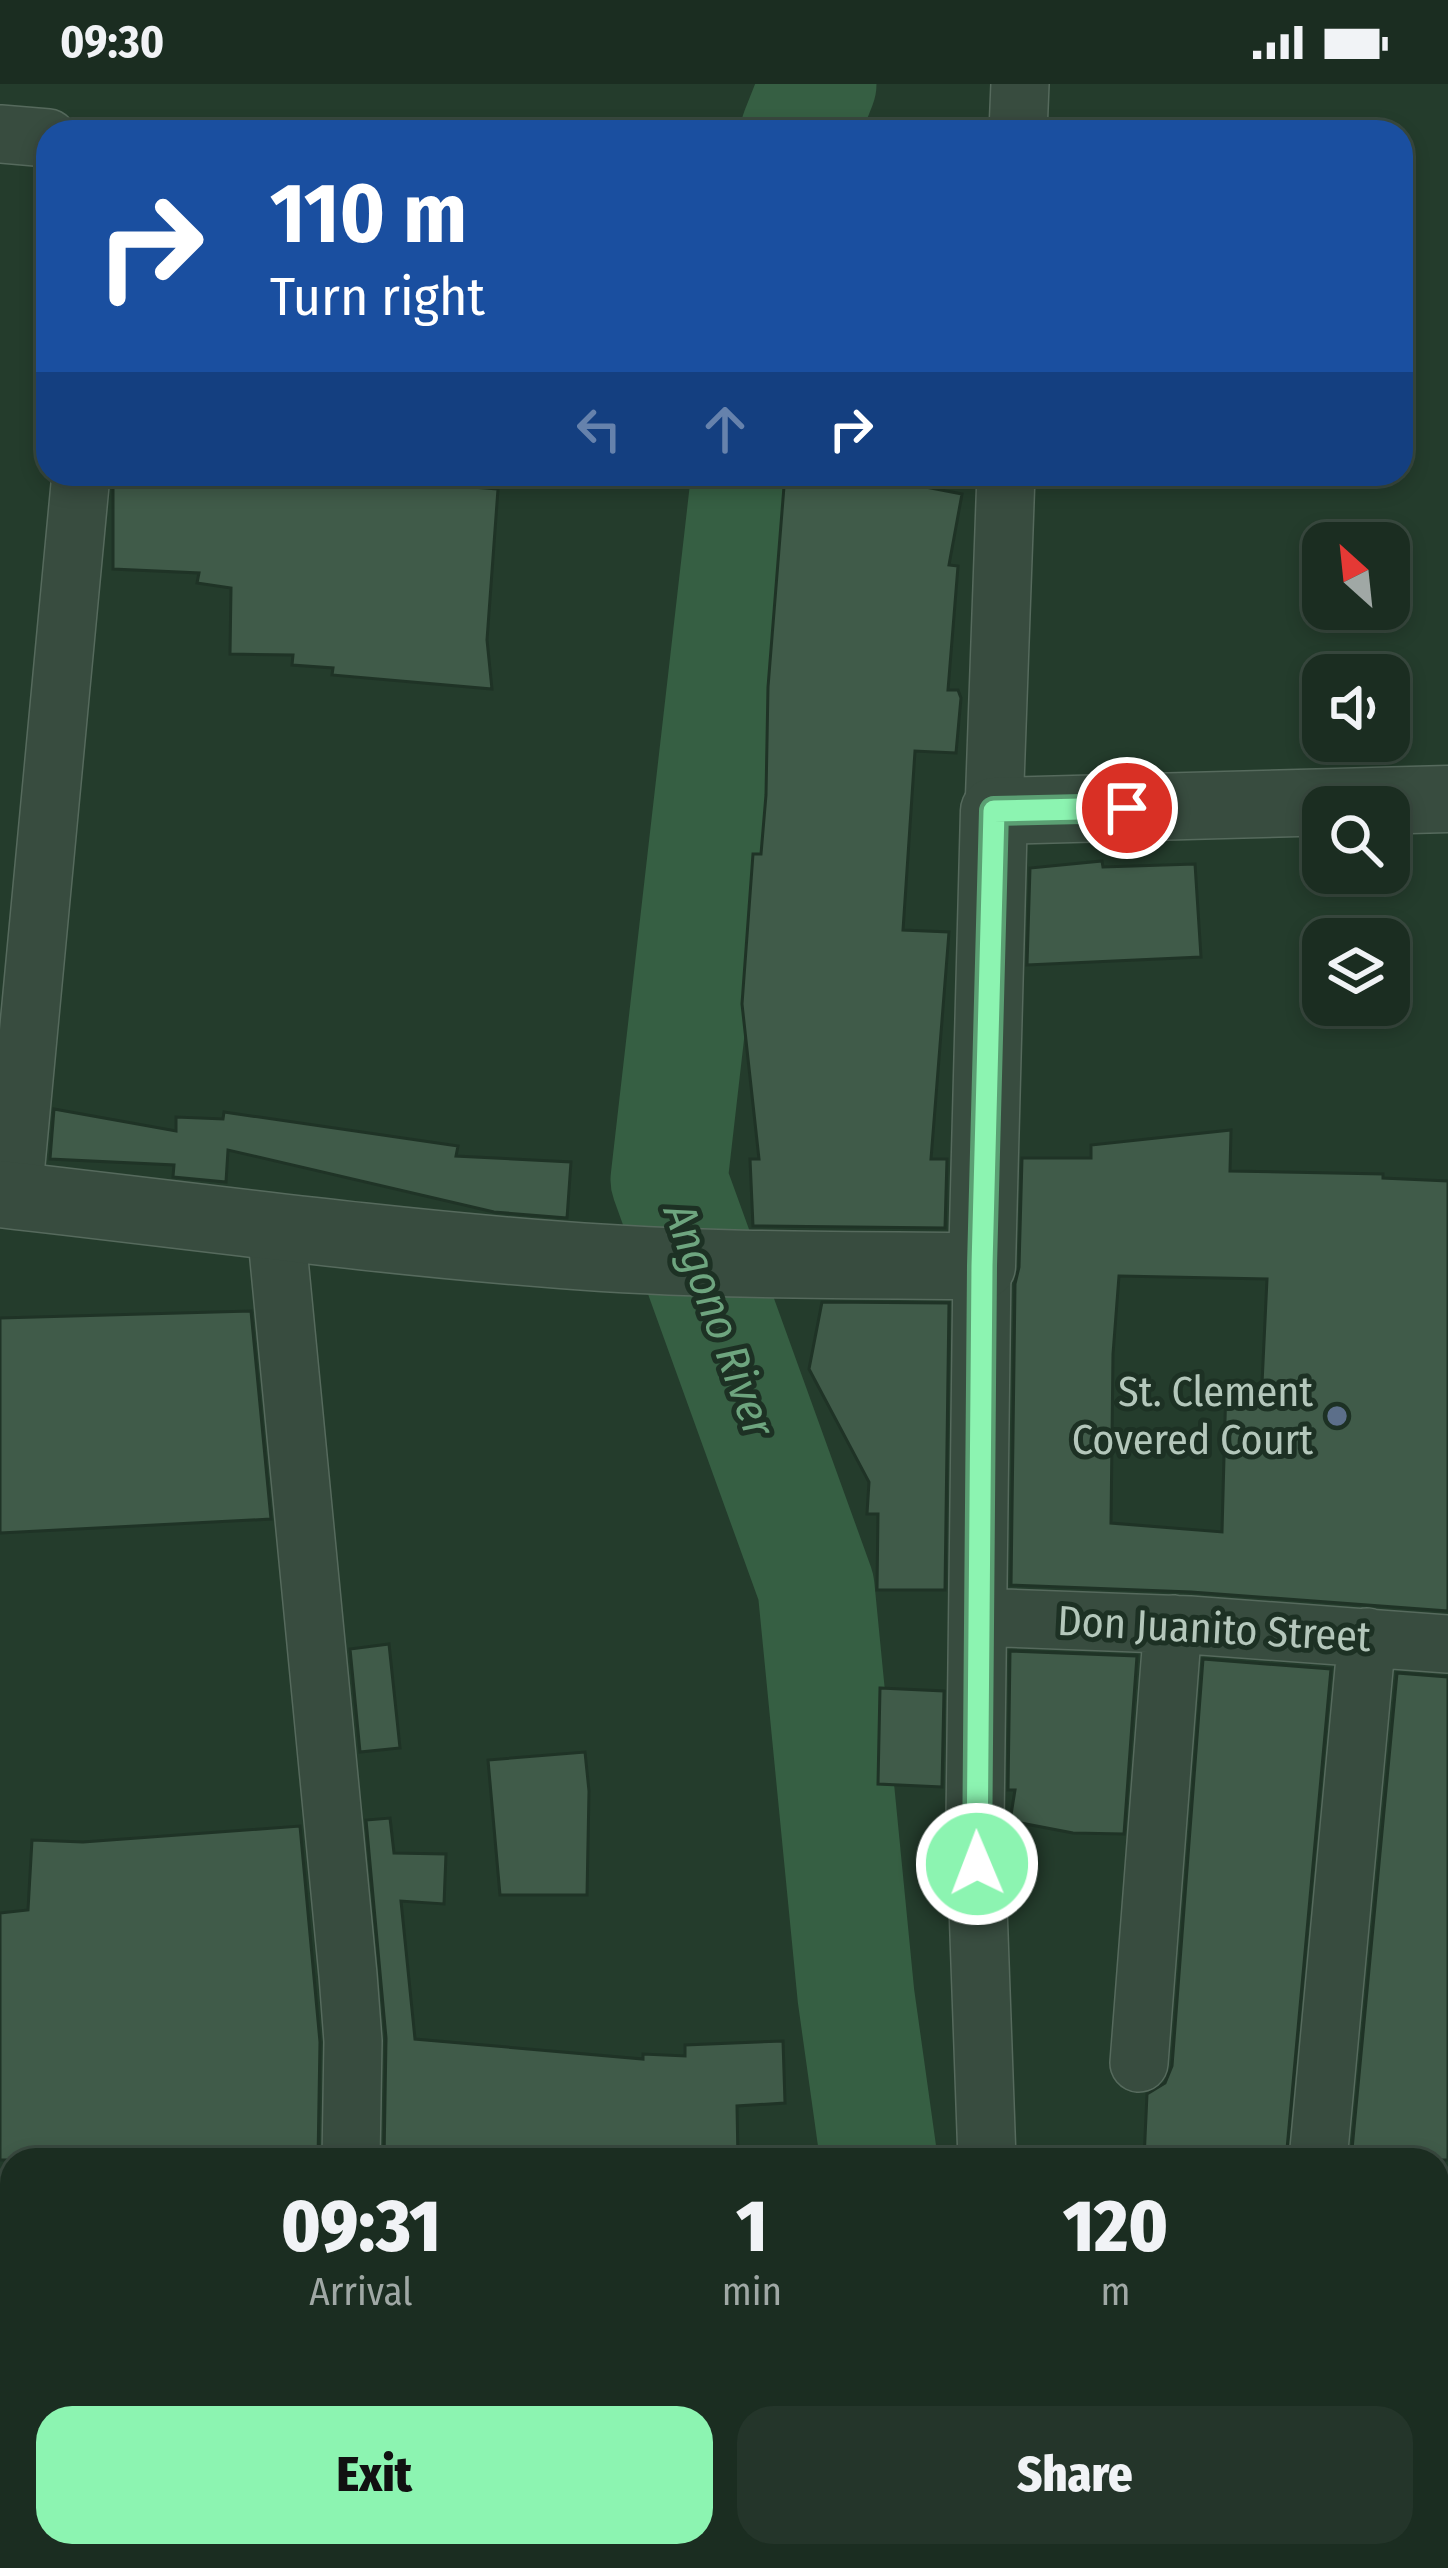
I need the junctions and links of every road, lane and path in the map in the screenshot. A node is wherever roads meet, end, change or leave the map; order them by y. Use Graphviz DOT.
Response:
graph roads {
  1 [pos="1020,84"];
  2 [pos="1018,120"];
  3 [pos="0,134"];
  4 [pos="36,137"];
  5 [pos="80,486"];
  6 [pos="1006,486"];
  7 [pos="1448,799"];
  8 [pos="994,811"];
  9 [pos="6,1195"];
  10 [pos="276,1228"];
  11 [pos="982,1266"];
  12 [pos="979,1617"];
  13 [pos="1173,1624"];
  14 [pos="1366,1637"];
  15 [pos="1448,1644"];
  16 [pos="1138,2063"];
  17 [pos="351,2148"];
  18 [pos="987,2148"];
  19 [pos="1319,2148"];
  1 -- 2 [label="street"];
  3 -- 4 [label="street"];
  5 -- 9 [label="street"];
  6 -- 8 [label="street"];
  7 -- 8 [label="street"];
  8 -- 11 [label="street"];
  9 -- 10 [label="street"];
  10 -- 11 [label="street"];
  10 -- 17 [label="street"];
  11 -- 12 [label="street"];
  12 -- 13 [label="street, Don Juanito Street"];
  12 -- 18 [label="street"];
  13 -- 14 [label="street, Don Juanito Street"];
  13 -- 16 [label="street"];
  14 -- 15 [label="street, Don Juanito Street"];
  14 -- 19 [label="street"];
}
